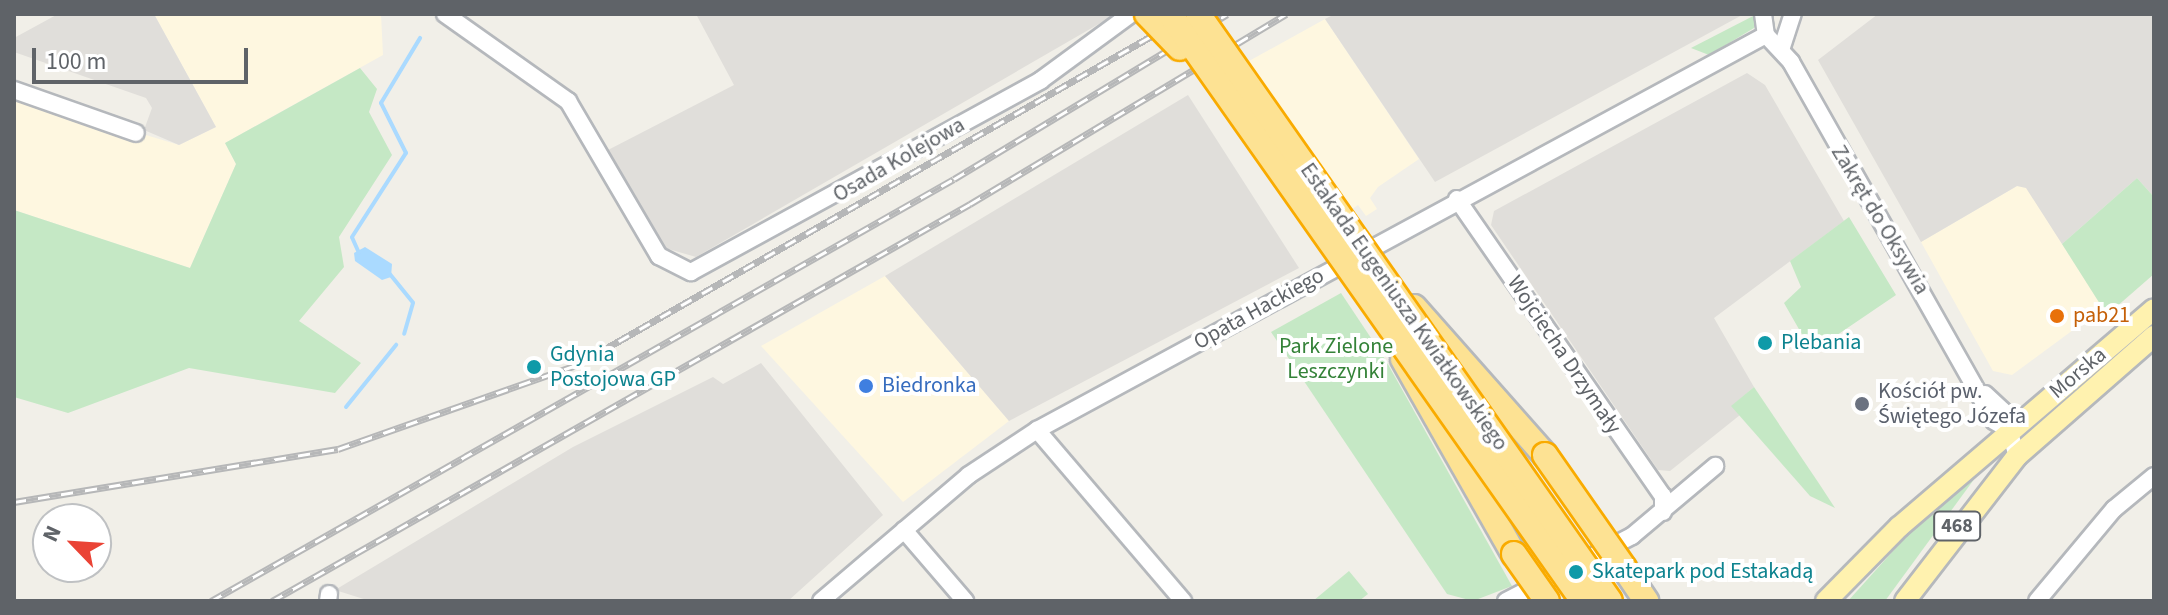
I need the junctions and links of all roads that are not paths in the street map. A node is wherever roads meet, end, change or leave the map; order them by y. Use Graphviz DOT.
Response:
graph roads {
  1 [pos="445,14"];
  2 [pos="1131,14"];
  3 [pos="1147,14"];
  4 [pos="1170,14"];
  5 [pos="1198,14"];
  6 [pos="1210,14"];
  7 [pos="1763,14"];
  8 [pos="1793,14"];
  9 [pos="1766,35"];
  10 [pos="1782,47"];
  11 [pos="1248,85"];
  12 [pos="14,90"];
  13 [pos="1238,112"];
  14 [pos="136,133"];
  15 [pos="1457,199"];
  16 [pos="1362,265"];
  17 [pos="2154,309"];
  18 [pos="2154,336"];
  19 [pos="1037,430"];
  20 [pos="2011,431"];
  21 [pos="2017,456"];
  22 [pos="1715,466"];
  23 [pos="2154,476"];
  24 [pos="1663,512"];
  25 [pos="904,530"];
  26 [pos="821,601"];
  27 [pos="965,601"];
  28 [pos="1183,601"];
  29 [pos="1506,601"];
  30 [pos="1547,601"];
  31 [pos="1583,601"];
  32 [pos="1610,601"];
  33 [pos="1646,601"];
  34 [pos="1826,601"];
  35 [pos="1905,601"];
  36 [pos="2037,601"];
  1 -- 2 [label="street, Osada Kolejowa"];
  3 -- 13 [label="highway, bridge"];
  4 -- 13 [label="highway, Estakada Eugeniusza Kwiatkowskiego, bridge"];
  5 -- 11 [label="highway, Estakada Eugeniusza Kwiatkowskiego, bridge"];
  6 -- 11 [label="highway, bridge"];
  7 -- 9 [label="street"];
  8 -- 10 [label="street"];
  9 -- 10 [label="street, Zakręt do Oksywia"];
  9 -- 15 [label="street, Opata Hackiego"];
  10 -- 20 [label="street, Zakręt do Oksywia"];
  11 -- 16 [label="highway, Estakada Eugeniusza Kwiatkowskiego, bridge"];
  12 -- 14 [label="street"];
  13 -- 16 [label="highway, Estakada Eugeniusza Kwiatkowskiego, bridge"];
  15 -- 19 [label="street, Opata Hackiego"];
  15 -- 24 [label="street, Wojciecha Drzymały"];
  16 -- 30 [label="highway, bridge"];
  16 -- 31 [label="highway, Estakada Eugeniusza Kwiatkowskiego, bridge"];
  16 -- 32 [label="highway, Estakada Eugeniusza Kwiatkowskiego, bridge"];
  16 -- 33 [label="highway, bridge"];
  17 -- 20 [label="main road, Morska / 468"];
  18 -- 21 [label="main road, Morska / 468"];
  19 -- 25 [label="street, Opata Hackiego"];
  19 -- 28 [label="street"];
  20 -- 21 [label="street, Zakręt do Oksywia"];
  20 -- 34 [label="main road, Morska / 468"];
  21 -- 35 [label="main road, Morska / 468"];
  22 -- 24 [label="street"];
  23 -- 36 [label="street"];
  24 -- 29 [label="street"];
  25 -- 26 [label="street, Opata Hackiego"];
  25 -- 27 [label="street"];
}
